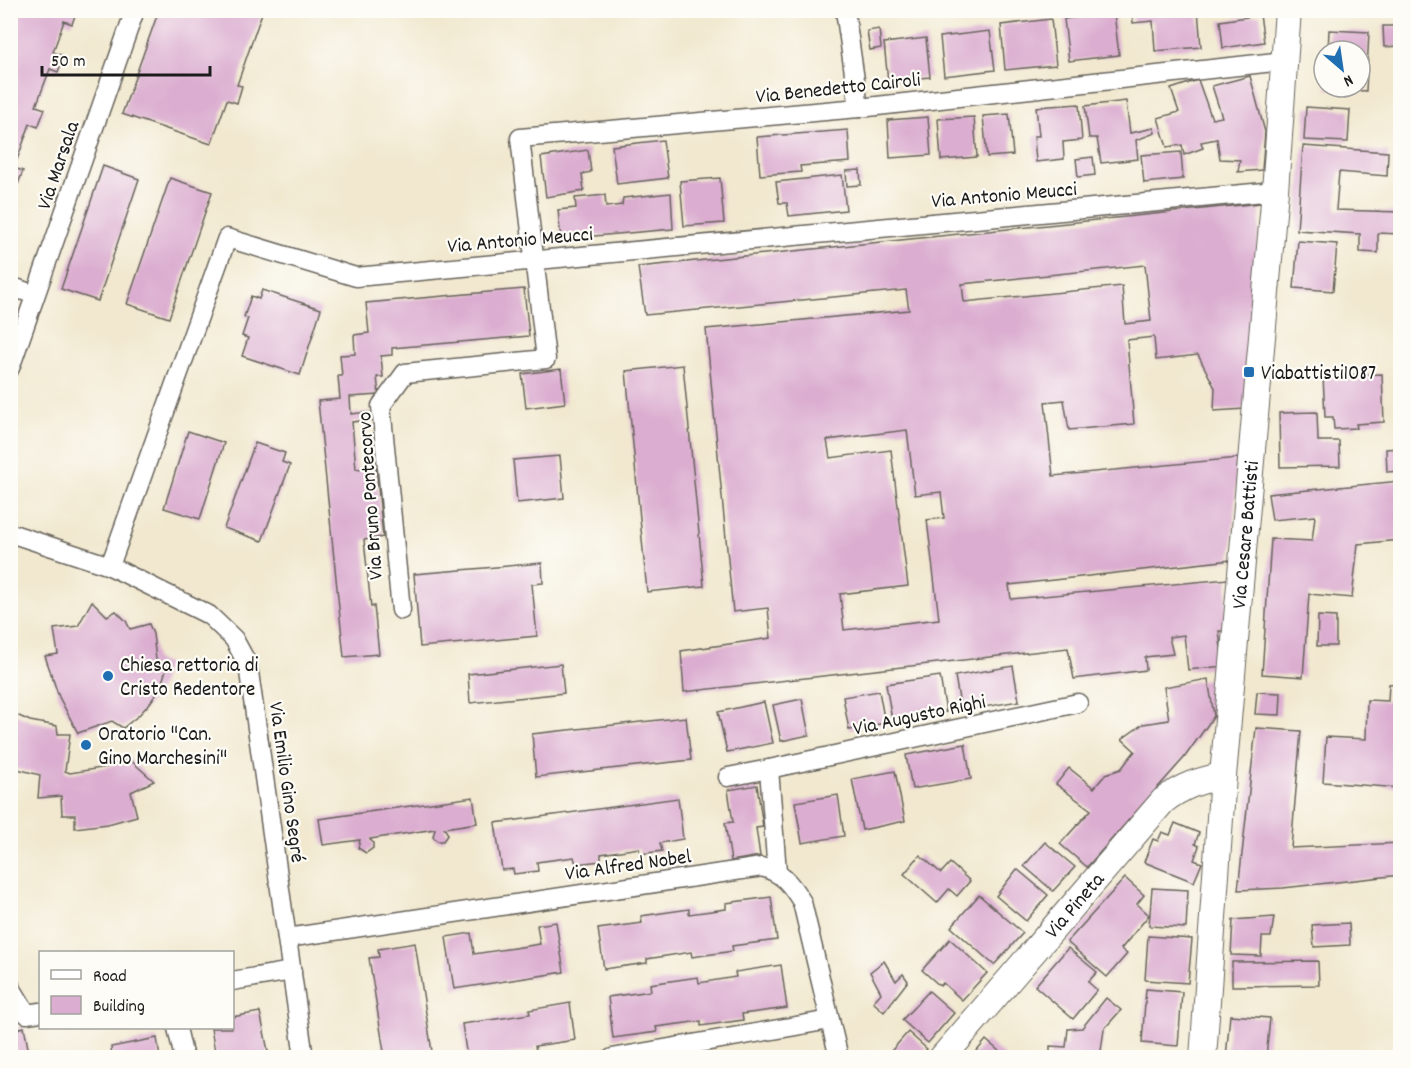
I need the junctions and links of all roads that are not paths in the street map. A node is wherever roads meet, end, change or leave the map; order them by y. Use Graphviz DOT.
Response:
graph roads {
  1 [pos="135,10"];
  2 [pos="845,10"];
  3 [pos="1288,10"];
  4 [pos="1283,62"];
  5 [pos="860,108"];
  6 [pos="1275,192"];
  7 [pos="535,261"];
  8 [pos="10,286"];
  9 [pos="35,295"];
  10 [pos="10,368"];
  11 [pos="10,533"];
  12 [pos="110,566"];
  13 [pos="401,610"];
  14 [pos="1078,703"];
  15 [pos="769,770"];
  16 [pos="1223,776"];
  17 [pos="728,777"];
  18 [pos="777,872"];
  19 [pos="287,938"];
  20 [pos="292,971"];
  21 [pos="234,981"];
  22 [pos="10,986"];
  23 [pos="39,1012"];
  24 [pos="830,1020"];
  25 [pos="177,1029"];
  26 [pos="184,1058"];
  27 [pos="304,1058"];
  28 [pos="612,1058"];
  29 [pos="839,1058"];
  30 [pos="942,1058"];
  31 [pos="1203,1058"];
  1 -- 9 [label="street, Via Marsala"];
  2 -- 5 [label="street"];
  3 -- 4 [label="street, Via Cesare Battisti"];
  4 -- 5 [label="street, Via Benedetto Cairoli"];
  4 -- 6 [label="street, Via Cesare Battisti"];
  5 -- 7 [label="street, Via Benedetto Cairoli"];
  6 -- 7 [label="street, Via Antonio Meucci"];
  6 -- 16 [label="street, Via Cesare Battisti"];
  7 -- 12 [label="street, Via Antonio Meucci"];
  7 -- 13 [label="street, Via Bruno Pontecorvo"];
  8 -- 9 [label="street"];
  9 -- 10 [label="street, Via Marsala"];
  11 -- 12 [label="street"];
  12 -- 19 [label="street, Via Emilio Gino Segré"];
  14 -- 15 [label="street, Via Augusto Righi"];
  15 -- 17 [label="street, Via Augusto Righi"];
  15 -- 18 [label="street"];
  16 -- 30 [label="street, Via Pineta"];
  16 -- 31 [label="street, Via Cesare Battisti"];
  18 -- 19 [label="street, Via Alfred Nobel"];
  18 -- 24 [label="street"];
  19 -- 20 [label="street, Via Emilio Gino Segré"];
  20 -- 21 [label="street"];
  20 -- 27 [label="street, Via Emilio Gino Segré"];
  22 -- 23 [label="street"];
  24 -- 28 [label="street"];
  24 -- 29 [label="street"];
  25 -- 26 [label="street"];
}
